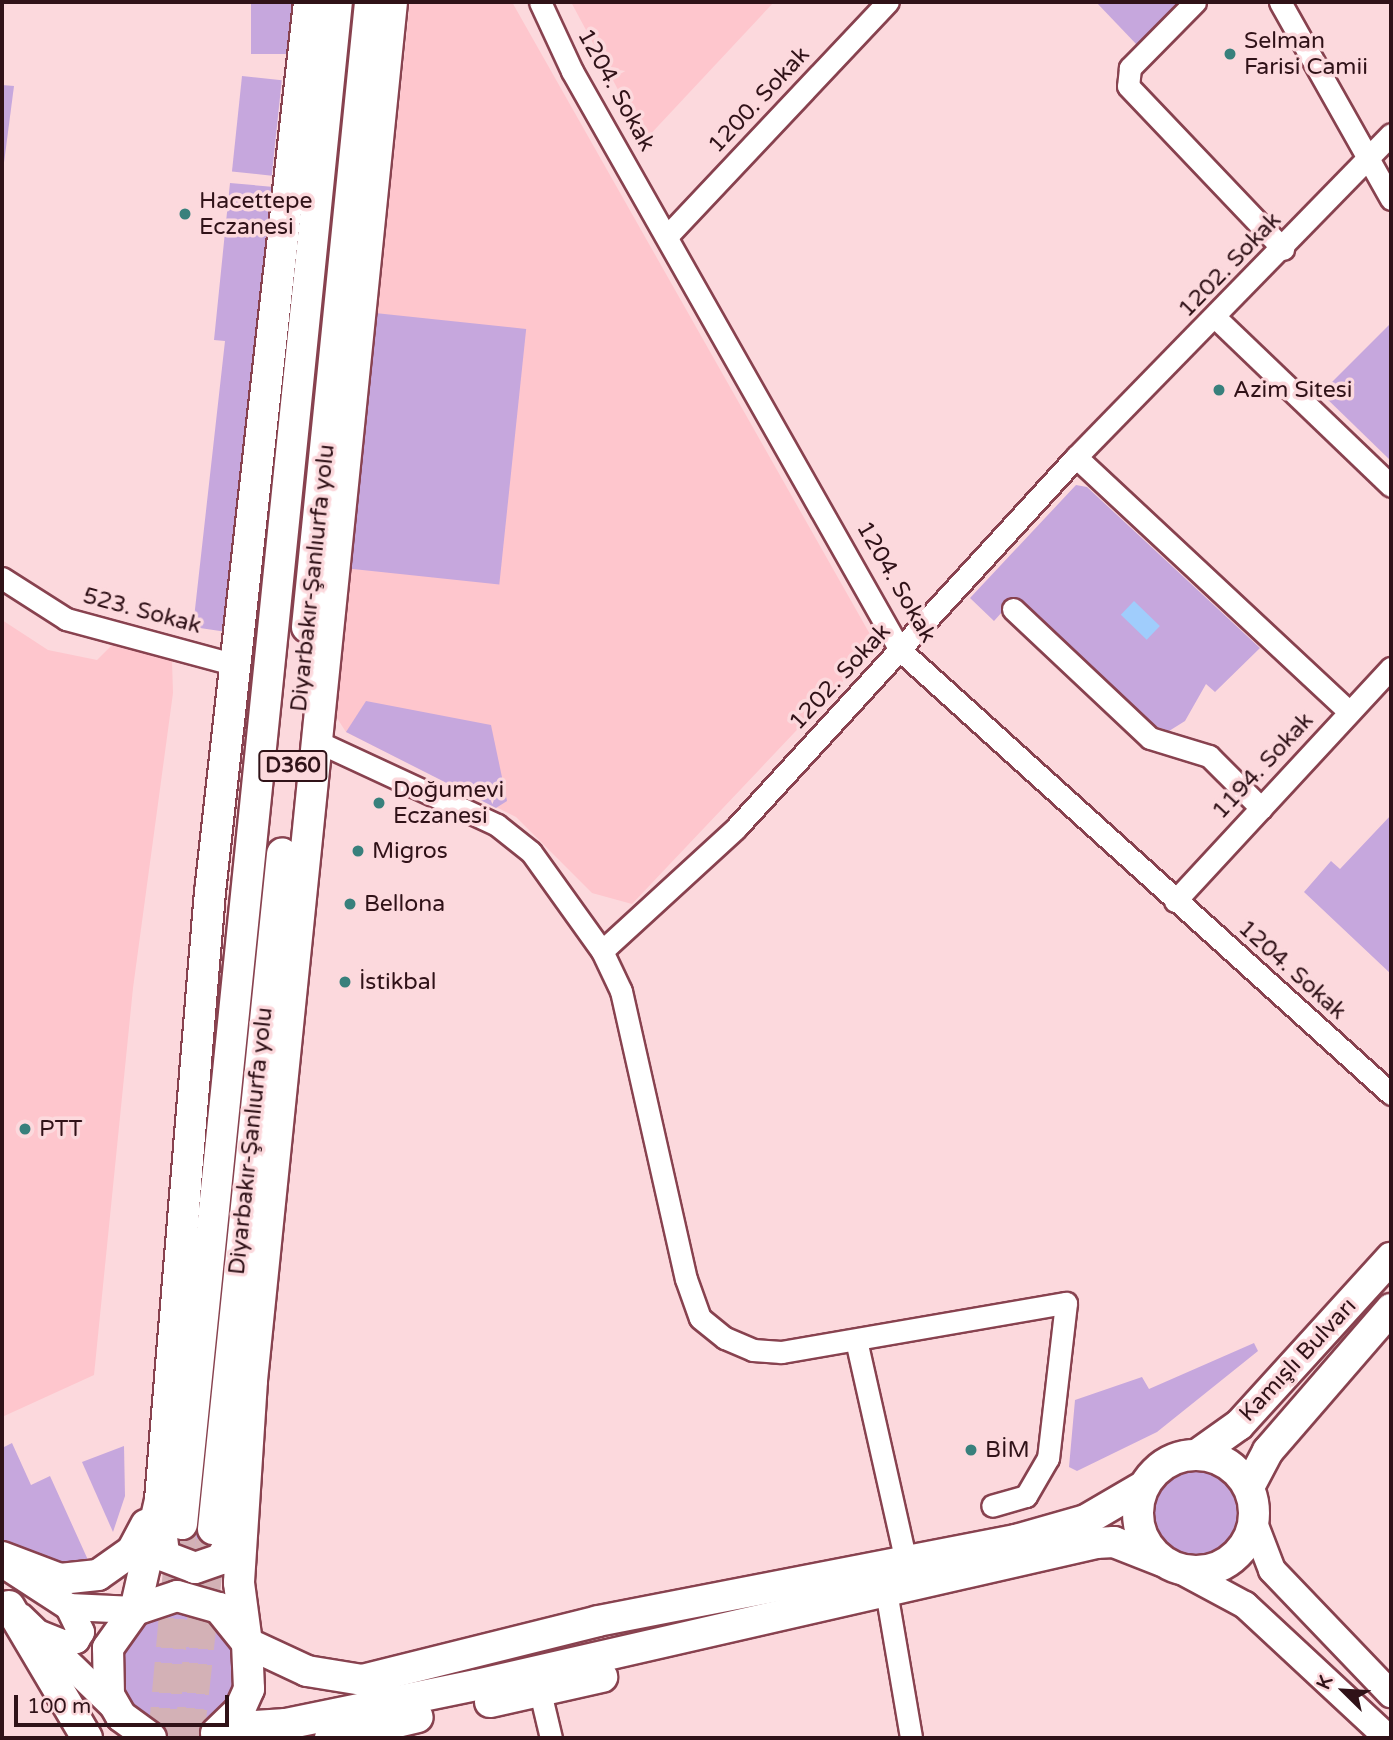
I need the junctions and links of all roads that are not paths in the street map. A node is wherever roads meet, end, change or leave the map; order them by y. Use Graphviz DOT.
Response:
graph roads {
  1 [pos="309,2"];
  2 [pos="337,2"];
  3 [pos="370,2"];
  4 [pos="392,2"];
  5 [pos="540,2"];
  6 [pos="888,2"];
  7 [pos="1195,2"];
  8 [pos="1280,2"];
  9 [pos="296,114"];
  10 [pos="1391,134"];
  11 [pos="378,148"];
  12 [pos="1367,159"];
  13 [pos="1391,198"];
  14 [pos="669,234"];
  15 [pos="1283,248"];
  16 [pos="342,289"];
  17 [pos="1217,319"];
  18 [pos="298,339"];
  19 [pos="1076,457"];
  20 [pos="1391,486"];
  21 [pos="2,578"];
  22 [pos="1013,609"];
  23 [pos="900,650"];
  24 [pos="237,665"];
  25 [pos="1391,668"];
  26 [pos="266,675"];
  27 [pos="1349,712"];
  28 [pos="306,737"];
  29 [pos="1261,807"];
  30 [pos="1175,901"];
  31 [pos="602,951"];
  32 [pos="209,958"];
  33 [pos="1391,1094"];
  34 [pos="1391,1258"];
  35 [pos="1391,1309"];
  36 [pos="856,1340"];
  37 [pos="1198,1454"];
  38 [pos="1144,1486"];
  39 [pos="1249,1487"];
  40 [pos="160,1500"];
  41 [pos="992,1506"];
  42 [pos="243,1521"];
  43 [pos="1254,1523"];
  44 [pos="182,1524"];
  45 [pos="213,1529"];
  46 [pos="2,1560"];
  47 [pos="906,1561"];
  48 [pos="1171,1565"];
  49 [pos="875,1594"];
  50 [pos="5,1602"];
  51 [pos="69,1607"];
  52 [pos="135,1610"];
  53 [pos="38,1633"];
  54 [pos="247,1643"];
  55 [pos="540,1692"];
  56 [pos="1391,1694"];
  57 [pos="136,1730"];
  58 [pos="217,1735"];
  59 [pos="87,1738"];
  60 [pos="330,1738"];
  61 [pos="551,1738"];
  62 [pos="911,1738"];
  63 [pos="1388,1738"];
  1 -- 9 [label="highway"];
  2 -- 18 [label="highway, Diyarbakır-Şanlıurfa yolu / D360"];
  3 -- 16 [label="highway, Diyarbakır-Şanlıurfa yolu / D360"];
  4 -- 11 [label="highway"];
  5 -- 14 [label="street, 1204. Sokak"];
  6 -- 14 [label="street, 1200. Sokak"];
  7 -- 15 [label="street"];
  8 -- 12 [label="street"];
  9 -- 18 [label="highway"];
  9 -- 24 [label="highway"];
  10 -- 12 [label="street, 1202. Sokak"];
  11 -- 16 [label="highway"];
  11 -- 28 [label="highway"];
  12 -- 13 [label="street"];
  12 -- 15 [label="street, 1202. Sokak"];
  14 -- 23 [label="street, 1204. Sokak"];
  15 -- 17 [label="street, 1202. Sokak"];
  16 -- 28 [label="highway, Diyarbakır-Şanlıurfa yolu / D360"];
  17 -- 19 [label="street, 1202. Sokak"];
  17 -- 20 [label="street"];
  18 -- 26 [label="highway, Diyarbakır-Şanlıurfa yolu / D360"];
  19 -- 23 [label="street, 1202. Sokak"];
  19 -- 27 [label="street"];
  21 -- 24 [label="street, 523. Sokak"];
  22 -- 29 [label="street"];
  23 -- 30 [label="street, 1204. Sokak"];
  23 -- 31 [label="street, 1202. Sokak"];
  24 -- 32 [label="highway"];
  25 -- 27 [label="street, 1194. Sokak"];
  26 -- 32 [label="highway"];
  26 -- 44 [label="highway, Diyarbakır-Şanlıurfa yolu / D360"];
  27 -- 29 [label="street, 1194. Sokak"];
  28 -- 31 [label="street"];
  28 -- 42 [label="highway"];
  28 -- 45 [label="highway, Diyarbakır-Şanlıurfa yolu / D360"];
  29 -- 30 [label="street, 1194. Sokak"];
  30 -- 33 [label="street, 1204. Sokak"];
  31 -- 36 [label="street"];
  32 -- 40 [label="highway"];
  34 -- 37 [label="highway, Kamışlı Bulvarı"];
  35 -- 39 [label="highway, Kamışlı Bulvarı"];
  36 -- 41 [label="street"];
  36 -- 47 [label="street"];
  37 -- 38 [label="highway"];
  37 -- 39 [label="highway"];
  38 -- 47 [label="highway"];
  38 -- 48 [label="highway"];
  39 -- 43 [label="highway"];
  40 -- 42 [label="highway"];
  40 -- 46 [label="highway"];
  40 -- 52 [label="highway"];
  42 -- 54 [label="highway"];
  43 -- 48 [label="highway"];
  43 -- 56 [label="main road"];
  46 -- 51 [label="main road"];
  47 -- 54 [label="highway"];
  48 -- 49 [label="highway"];
  48 -- 63 [label="main road"];
  49 -- 55 [label="highway"];
  49 -- 58 [label="highway"];
  49 -- 62 [label="street"];
  50 -- 53 [label="main road"];
  50 -- 59 [label="highway"];
  51 -- 52 [label="main road"];
  51 -- 53 [label="main road"];
  52 -- 54 [label="highway"];
  52 -- 57 [label="highway"];
  53 -- 57 [label="main road"];
  54 -- 58 [label="highway"];
  55 -- 60 [label="highway"];
  55 -- 61 [label="street"];
}
